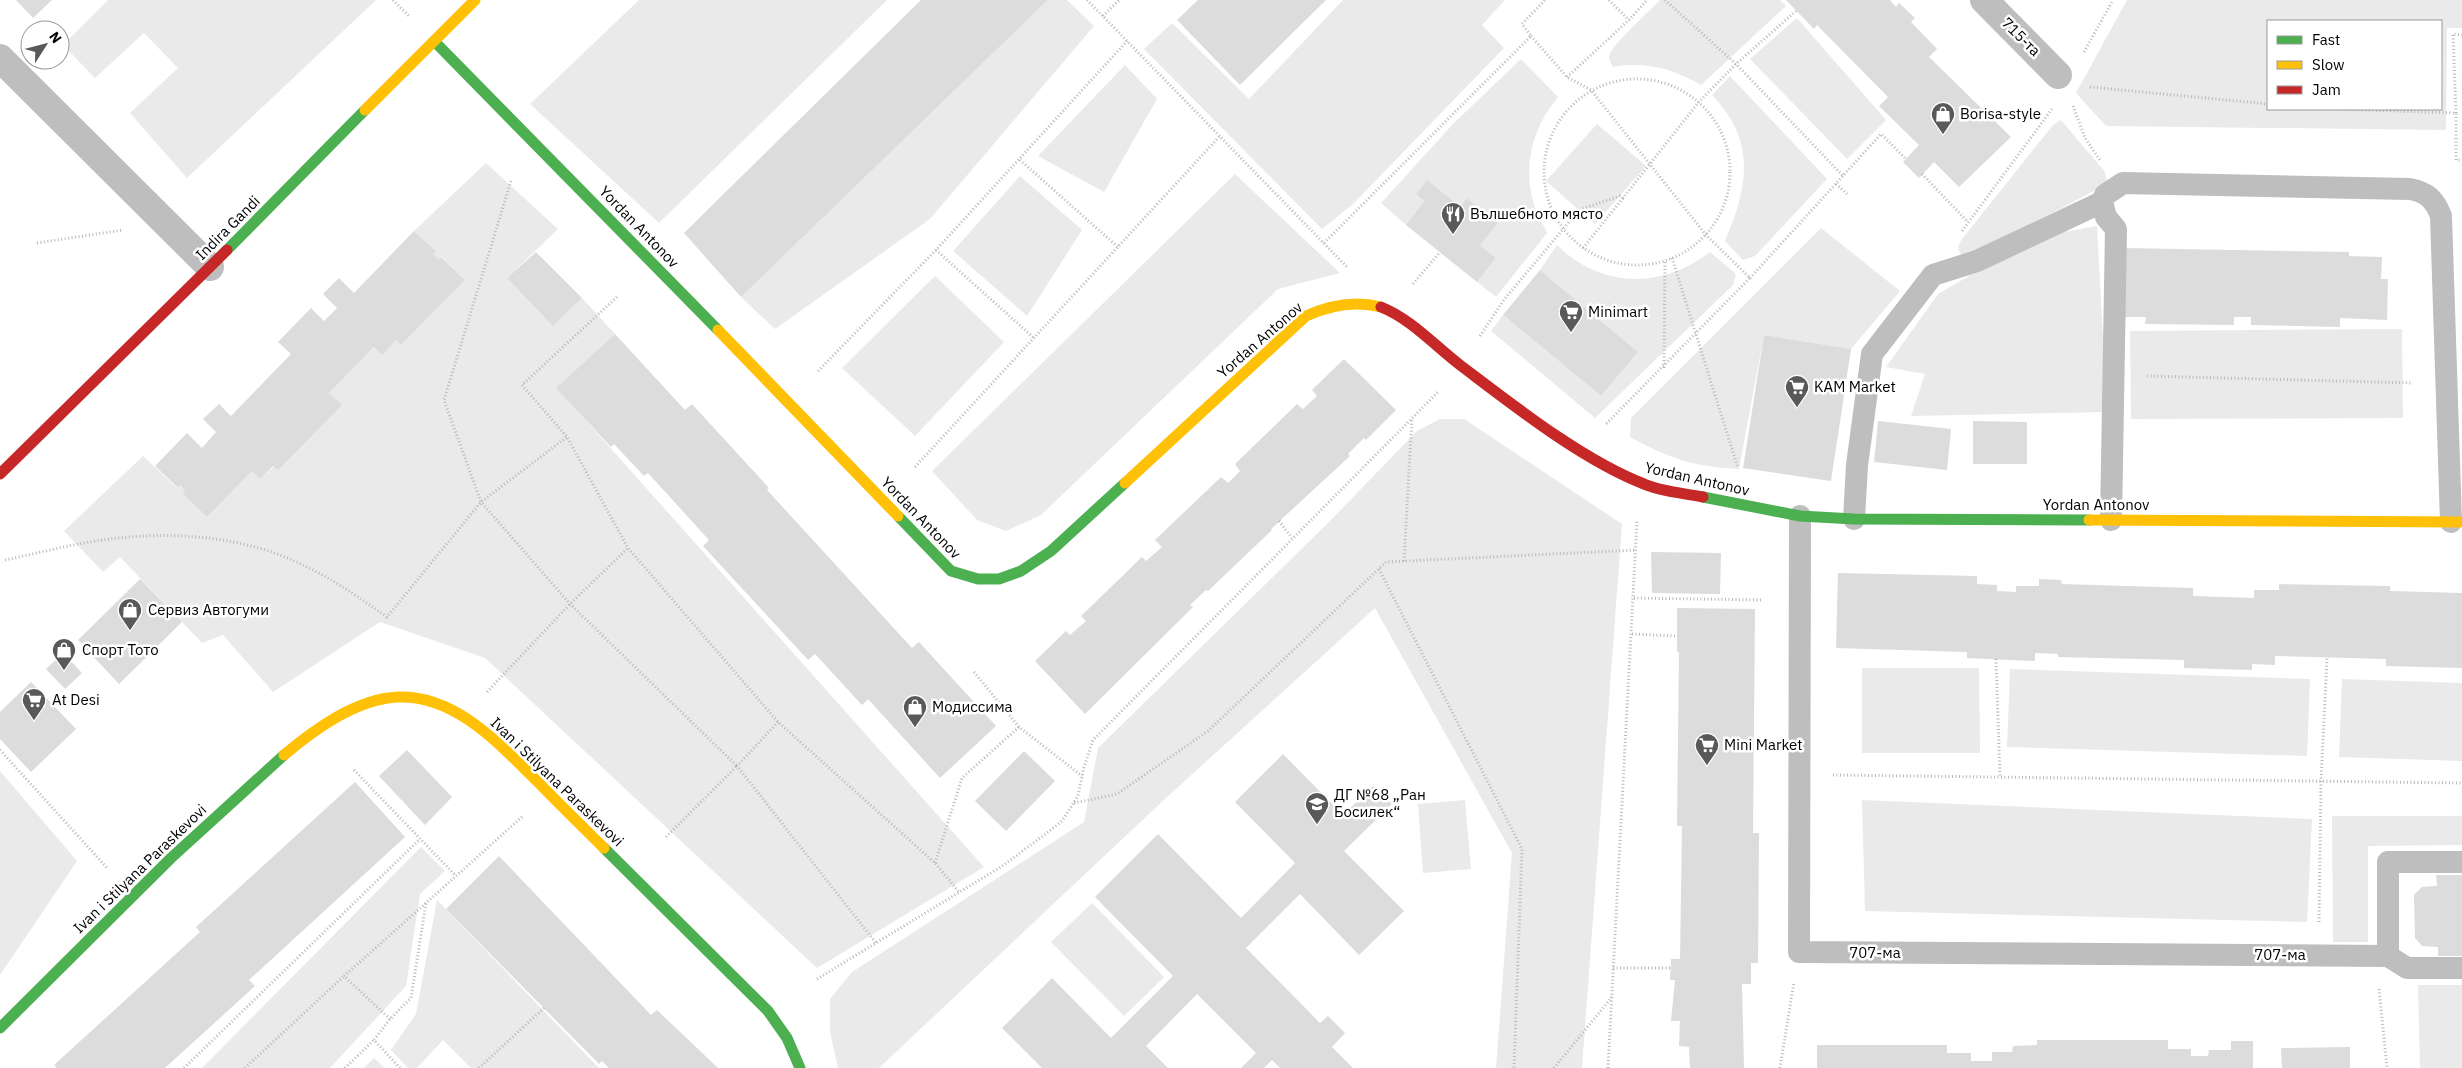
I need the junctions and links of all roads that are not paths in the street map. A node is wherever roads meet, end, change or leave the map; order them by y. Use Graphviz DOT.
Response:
graph roads {
  1 [pos="475,0"];
  2 [pos="1984,0"];
  3 [pos="434,41"];
  4 [pos="0,58"];
  5 [pos="2069,80"];
  6 [pos="2102,202"];
  7 [pos="210,268"];
  8 [pos="0,474"];
  9 [pos="1800,516"];
  10 [pos="1854,519"];
  11 [pos="2111,520"];
  12 [pos="2456,522"];
  13 [pos="2462,862"];
  14 [pos="2382,956"];
  15 [pos="2462,968"];
  16 [pos="0,1028"];
  17 [pos="800,1068"];
  1 -- 3 [label="street, Indira Gandi"];
  2 -- 5 [label="street, 715-та"];
  3 -- 7 [label="street, Indira Gandi"];
  3 -- 9 [label="street, Yordan Antonov"];
  4 -- 7 [label="street"];
  6 -- 10 [label="lane"];
  6 -- 11 [label="lane"];
  6 -- 12 [label="lane"];
  7 -- 8 [label="street, Indira Gandi"];
  9 -- 10 [label="street, Yordan Antonov"];
  9 -- 14 [label="lane, 707-ма"];
  10 -- 11 [label="street, Yordan Antonov"];
  11 -- 12 [label="street, Yordan Antonov"];
  13 -- 14 [label="lane"];
  14 -- 15 [label="lane, 707-ма"];
  16 -- 17 [label="street, Ivan i Stilyana Paraskevovi"];
}
